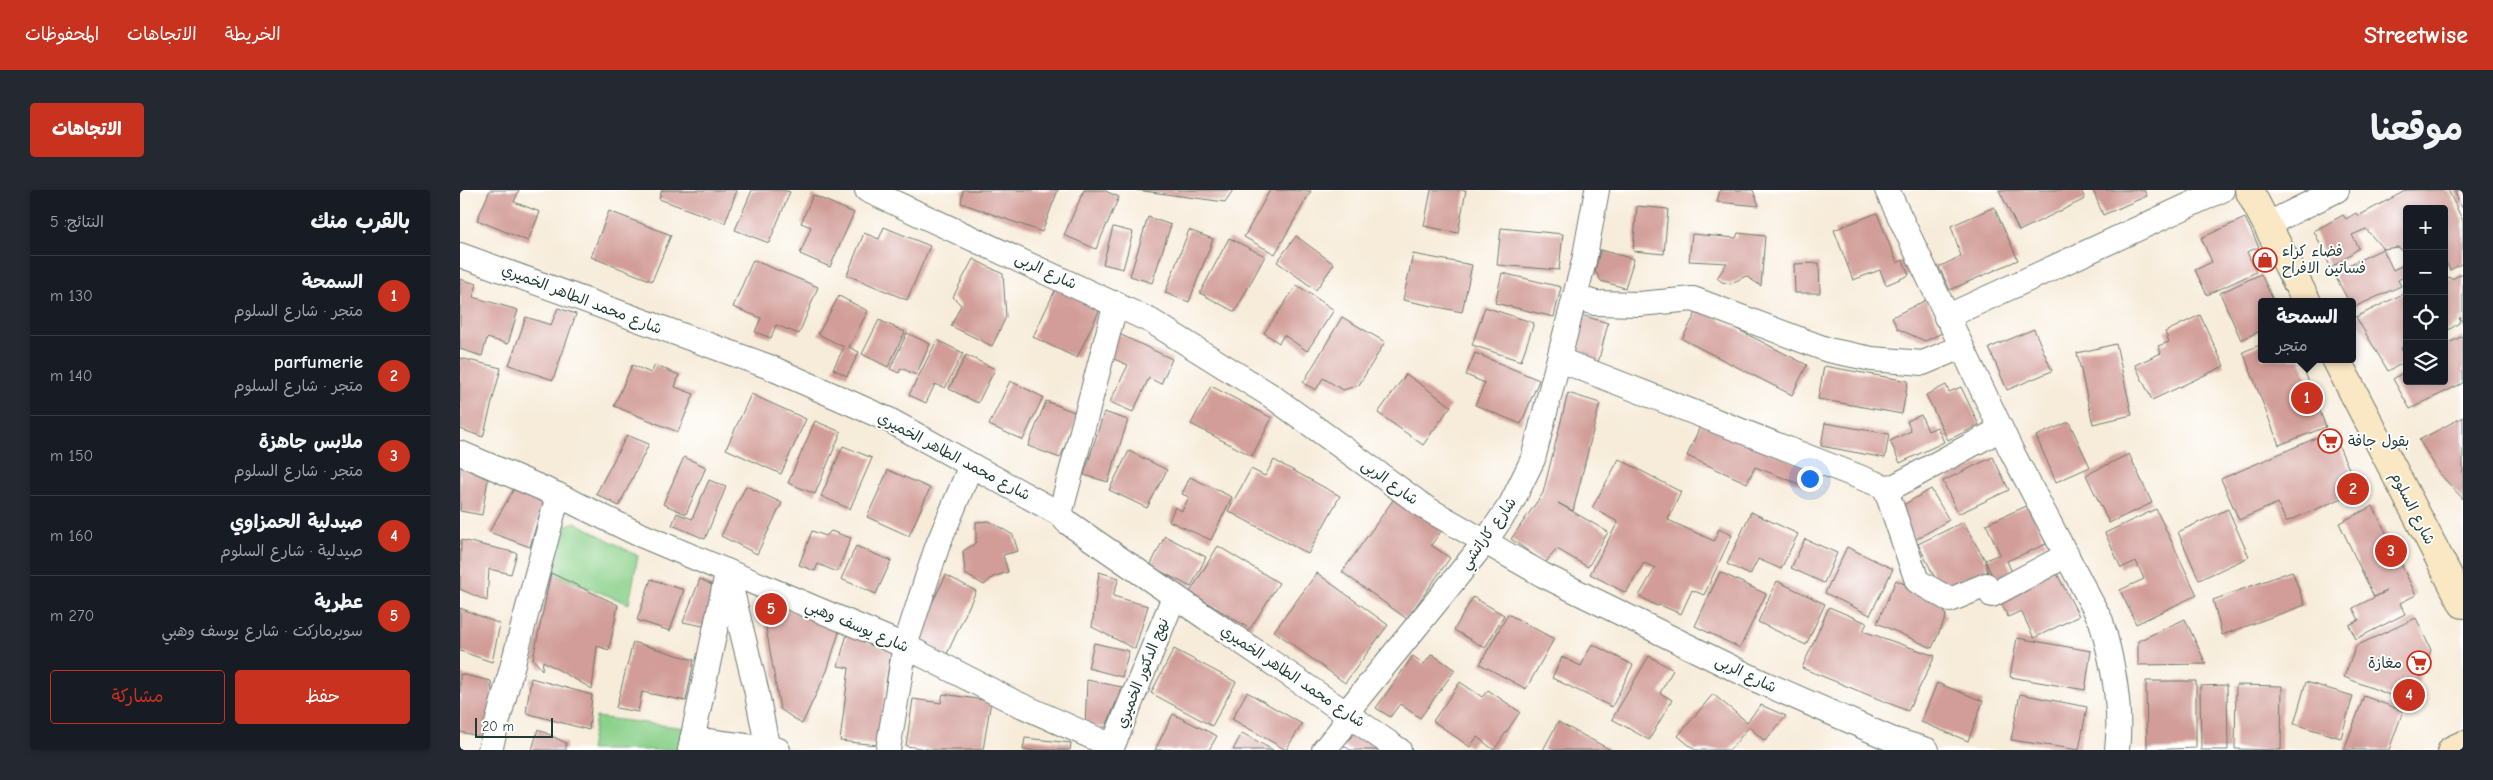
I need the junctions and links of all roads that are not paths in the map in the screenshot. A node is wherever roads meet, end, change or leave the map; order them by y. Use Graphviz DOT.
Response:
graph roads {
  1 [pos="867,190"];
  2 [pos="1597,190"];
  3 [pos="1887,190"];
  4 [pos="2222,190"];
  5 [pos="2249,190"];
  6 [pos="2337,190"];
  7 [pos="2268,224"];
  8 [pos="460,255"];
  9 [pos="1576,298"];
  10 [pos="2305,298"];
  11 [pos="1116,303"];
  12 [pos="1946,317"];
  13 [pos="1961,347"];
  14 [pos="1560,360"];
  15 [pos="2338,363"];
  16 [pos="2001,429"];
  17 [pos="460,453"];
  18 [pos="971,465"];
  19 [pos="1885,487"];
  20 [pos="558,496"];
  21 [pos="1060,514"];
  22 [pos="1484,542"];
  23 [pos="2066,555"];
  24 [pos="727,571"];
  25 [pos="1174,597"];
  26 [pos="2463,604"];
  27 [pos="905,646"];
  28 [pos="1346,713"];
  29 [pos="691,744"];
  30 [pos="2463,745"];
  31 [pos="1112,748"];
  32 [pos="490,750"];
  33 [pos="771,750"];
  34 [pos="888,750"];
  35 [pos="1324,750"];
  36 [pos="1399,750"];
  37 [pos="1927,750"];
  38 [pos="2118,750"];
  39 [pos="2452,750"];
  1 -- 11 [label="street, شارع الربى"];
  2 -- 9 [label="street, شارع كاراتشي"];
  3 -- 12 [label="street"];
  4 -- 12 [label="street"];
  5 -- 7 [label="street"];
  6 -- 7 [label="street"];
  7 -- 10 [label="street"];
  8 -- 18 [label="street, شارع محمد الطاهر الخميري"];
  9 -- 13 [label="street"];
  9 -- 14 [label="street, شارع كاراتشي"];
  11 -- 21 [label="street"];
  11 -- 22 [label="street, شارع الربى"];
  12 -- 13 [label="street"];
  13 -- 16 [label="street"];
  14 -- 19 [label="street"];
  14 -- 22 [label="street, شارع كاراتشي"];
  15 -- 26 [label="street, شارع السلوم"];
  16 -- 19 [label="street"];
  16 -- 23 [label="street"];
  17 -- 20 [label="street, شارع يوسف وهبي"];
  18 -- 21 [label="street, شارع محمد الطاهر الخميري"];
  18 -- 27 [label="street"];
  19 -- 23 [label="street"];
  20 -- 24 [label="street, شارع يوسف وهبي"];
  20 -- 32 [label="street"];
  21 -- 25 [label="street, شارع محمد الطاهر الخميري"];
  22 -- 28 [label="street, شارع كاراتشي"];
  22 -- 37 [label="street, شارع الربى"];
  23 -- 38 [label="street"];
  24 -- 27 [label="street, شارع يوسف وهبي"];
  24 -- 29 [label="street"];
  24 -- 33 [label="street"];
  25 -- 28 [label="street, شارع محمد الطاهر الخميري"];
  25 -- 31 [label="street, نهج الدكتور الخميري"];
  27 -- 31 [label="street, شارع يوسف وهبي"];
  27 -- 34 [label="street"];
  28 -- 35 [label="street, شارع كاراتشي"];
  28 -- 36 [label="street, شارع محمد الطاهر الخميري"];
  29 -- 33 [label="street"];
  30 -- 39 [label="street"];
}
